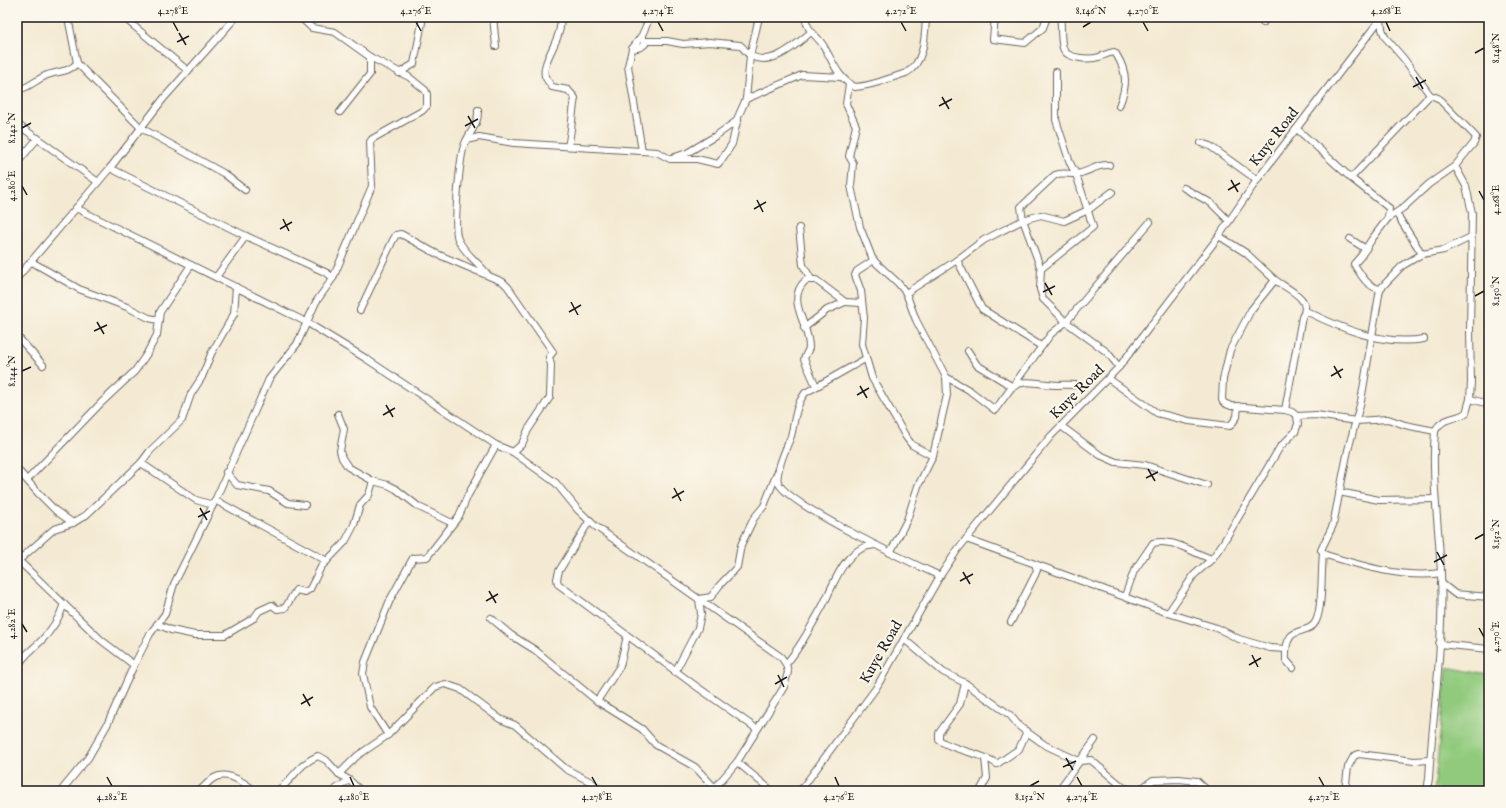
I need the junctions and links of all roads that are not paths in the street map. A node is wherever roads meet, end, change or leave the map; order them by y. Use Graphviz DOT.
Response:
graph roads {
  1 [pos="68,17"];
  2 [pos="123,17"];
  3 [pos="227,17"];
  4 [pos="300,17"];
  5 [pos="423,17"];
  6 [pos="493,17"];
  7 [pos="560,17"];
  8 [pos="650,17"];
  9 [pos="759,17"];
  10 [pos="805,17"];
  11 [pos="926,17"];
  12 [pos="995,17"];
  13 [pos="1047,17"];
  14 [pos="1060,17"];
  15 [pos="1261,17"];
  16 [pos="1382,18"];
  17 [pos="234,19"];
  18 [pos="1263,24"];
  19 [pos="810,33"];
  20 [pos="643,38"];
  21 [pos="496,46"];
  22 [pos="370,56"];
  23 [pos="750,56"];
  24 [pos="77,63"];
  25 [pos="409,67"];
  26 [pos="187,70"];
  27 [pos="1056,72"];
  28 [pos="399,73"];
  29 [pos="409,77"];
  30 [pos="841,77"];
  31 [pos="849,84"];
  32 [pos="17,90"];
  33 [pos="1430,95"];
  34 [pos="746,99"];
  35 [pos="1120,106"];
  36 [pos="478,110"];
  37 [pos="340,112"];
  38 [pos="738,120"];
  39 [pos="17,124"];
  40 [pos="141,128"];
  41 [pos="1297,129"];
  42 [pos="38,138"];
  43 [pos="467,140"];
  44 [pos="1201,143"];
  45 [pos="568,146"];
  46 [pos="642,151"];
  47 [pos="670,159"];
  48 [pos="17,163"];
  49 [pos="1109,165"];
  50 [pos="1455,166"];
  51 [pos="110,168"];
  52 [pos="1076,174"];
  53 [pos="1350,178"];
  54 [pos="1257,180"];
  55 [pos="98,182"];
  56 [pos="1184,188"];
  57 [pos="245,190"];
  58 [pos="1112,192"];
  59 [pos="76,208"];
  60 [pos="1088,210"];
  61 [pos="1396,213"];
  62 [pos="1388,218"];
  63 [pos="1023,220"];
  64 [pos="1229,221"];
  65 [pos="1150,222"];
  66 [pos="799,228"];
  67 [pos="246,236"];
  68 [pos="1219,236"];
  69 [pos="1471,237"];
  70 [pos="1350,239"];
  71 [pos="1366,249"];
  72 [pos="1422,254"];
  73 [pos="874,260"];
  74 [pos="957,260"];
  75 [pos="32,262"];
  76 [pos="191,265"];
  77 [pos="1041,269"];
  78 [pos="488,275"];
  79 [pos="216,277"];
  80 [pos="17,278"];
  81 [pos="333,278"];
  82 [pos="812,279"];
  83 [pos="1275,280"];
  84 [pos="236,287"];
  85 [pos="1380,289"];
  86 [pos="906,293"];
  87 [pos="845,302"];
  88 [pos="861,303"];
  89 [pos="360,310"];
  90 [pos="1306,311"];
  91 [pos="158,320"];
  92 [pos="306,322"];
  93 [pos="1066,322"];
  94 [pos="804,328"];
  95 [pos="17,336"];
  96 [pos="1374,337"];
  97 [pos="1424,339"];
  98 [pos="1041,346"];
  99 [pos="968,351"];
  100 [pos="865,359"];
  101 [pos="43,365"];
  102 [pos="1119,367"];
  103 [pos="946,377"];
  104 [pos="1109,379"];
  105 [pos="1076,385"];
  106 [pos="816,386"];
  107 [pos="1013,387"];
  108 [pos="1470,399"];
  109 [pos="1489,404"];
  110 [pos="1238,406"];
  111 [pos="1285,410"];
  112 [pos="338,414"];
  113 [pos="1297,416"];
  114 [pos="1356,421"];
  115 [pos="1061,426"];
  116 [pos="1435,431"];
  117 [pos="496,445"];
  118 [pos="513,452"];
  119 [pos="933,456"];
  120 [pos="141,463"];
  121 [pos="17,469"];
  122 [pos="226,472"];
  123 [pos="778,472"];
  124 [pos="28,480"];
  125 [pos="373,481"];
  126 [pos="1207,485"];
  127 [pos="1339,492"];
  128 [pos="1435,499"];
  129 [pos="214,503"];
  130 [pos="305,505"];
  131 [pos="590,520"];
  132 [pos="73,523"];
  133 [pos="452,524"];
  134 [pos="966,539"];
  135 [pos="876,545"];
  136 [pos="890,553"];
  137 [pos="1323,553"];
  138 [pos="1212,559"];
  139 [pos="18,560"];
  140 [pos="327,560"];
  141 [pos="1035,564"];
  142 [pos="1441,573"];
  143 [pos="940,576"];
  144 [pos="1441,583"];
  145 [pos="1125,596"];
  146 [pos="1489,597"];
  147 [pos="699,599"];
  148 [pos="64,604"];
  149 [pos="1168,613"];
  150 [pos="491,618"];
  151 [pos="1011,622"];
  152 [pos="157,624"];
  153 [pos="627,636"];
  154 [pos="904,639"];
  155 [pos="1440,644"];
  156 [pos="1286,649"];
  157 [pos="1489,649"];
  158 [pos="786,664"];
  159 [pos="134,665"];
  160 [pos="1293,668"];
  161 [pos="17,669"];
  162 [pos="675,672"];
  163 [pos="965,683"];
  164 [pos="597,701"];
  165 [pos="757,729"];
  166 [pos="1027,731"];
  167 [pos="388,736"];
  168 [pos="1095,740"];
  169 [pos="985,758"];
  170 [pos="1430,760"];
  171 [pos="1079,761"];
  172 [pos="737,762"];
  173 [pos="339,774"];
  174 [pos="349,780"];
  175 [pos="713,789"];
  176 [pos="62,791"];
  177 [pos="199,791"];
  178 [pos="255,791"];
  179 [pos="277,791"];
  180 [pos="333,791"];
  181 [pos="361,791"];
  182 [pos="602,791"];
  183 [pos="772,791"];
  184 [pos="800,791"];
  185 [pos="980,791"];
  186 [pos="1058,791"];
  187 [pos="1208,791"];
  188 [pos="1345,791"];
  189 [pos="1427,791"];
  1 -- 24 [label="street"];
  2 -- 26 [label="street"];
  3 -- 17 [label="street"];
  4 -- 22 [label="street"];
  5 -- 25 [label="street"];
  6 -- 21 [label="street"];
  7 -- 45 [label="street"];
  8 -- 20 [label="street"];
  9 -- 23 [label="street"];
  10 -- 19 [label="street"];
  11 -- 31 [label="street"];
  12 -- 13 [label="street"];
  14 -- 35 [label="street"];
  15 -- 18 [label="street"];
  16 -- 33 [label="street"];
  16 -- 41 [label="street, Kuye Road"];
  17 -- 26 [label="street"];
  19 -- 23 [label="street"];
  19 -- 30 [label="street"];
  20 -- 23 [label="street"];
  20 -- 46 [label="street"];
  22 -- 28 [label="street"];
  22 -- 37 [label="street"];
  23 -- 34 [label="street"];
  24 -- 32 [label="street"];
  24 -- 40 [label="street"];
  25 -- 28 [label="street"];
  25 -- 29 [label="street"];
  26 -- 40 [label="street"];
  27 -- 52 [label="street"];
  28 -- 29 [label="street"];
  29 -- 81 [label="street"];
  30 -- 31 [label="street"];
  30 -- 34 [label="street"];
  31 -- 73 [label="street"];
  33 -- 50 [label="street"];
  33 -- 53 [label="street"];
  34 -- 38 [label="street"];
  36 -- 43 [label="street"];
  38 -- 47 [label="street"];
  38 -- 47 [label="street"];
  39 -- 42 [label="street"];
  40 -- 51 [label="street"];
  40 -- 57 [label="street"];
  41 -- 53 [label="street"];
  41 -- 54 [label="street, Kuye Road"];
  42 -- 48 [label="street"];
  42 -- 55 [label="street"];
  43 -- 45 [label="street"];
  43 -- 78 [label="street"];
  44 -- 54 [label="street"];
  45 -- 46 [label="street"];
  46 -- 47 [label="street"];
  49 -- 52 [label="street"];
  50 -- 61 [label="street"];
  50 -- 69 [label="street"];
  51 -- 55 [label="street"];
  51 -- 67 [label="street"];
  52 -- 60 [label="street"];
  52 -- 63 [label="street"];
  53 -- 62 [label="street"];
  54 -- 64 [label="street, Kuye Road"];
  55 -- 59 [label="street"];
  56 -- 64 [label="street"];
  58 -- 60 [label="street"];
  59 -- 75 [label="street"];
  59 -- 76 [label="street"];
  60 -- 63 [label="street"];
  60 -- 77 [label="street"];
  61 -- 62 [label="street"];
  61 -- 72 [label="street"];
  62 -- 71 [label="street"];
  63 -- 74 [label="street"];
  63 -- 77 [label="street"];
  64 -- 68 [label="street, Kuye Road"];
  65 -- 93 [label="street"];
  66 -- 82 [label="street"];
  67 -- 79 [label="street"];
  67 -- 81 [label="street"];
  68 -- 83 [label="street"];
  68 -- 102 [label="street, Kuye Road"];
  69 -- 72 [label="street"];
  69 -- 108 [label="street"];
  70 -- 71 [label="street"];
  71 -- 85 [label="street"];
  72 -- 85 [label="street"];
  73 -- 86 [label="street"];
  73 -- 88 [label="street"];
  74 -- 86 [label="street"];
  74 -- 98 [label="street"];
  75 -- 80 [label="street"];
  75 -- 91 [label="street"];
  76 -- 79 [label="street"];
  76 -- 91 [label="street"];
  77 -- 93 [label="street"];
  78 -- 89 [label="street"];
  78 -- 118 [label="street"];
  79 -- 84 [label="street"];
  81 -- 92 [label="street"];
  82 -- 87 [label="street"];
  82 -- 94 [label="street"];
  83 -- 90 [label="street"];
  83 -- 110 [label="street"];
  84 -- 92 [label="street"];
  84 -- 120 [label="street"];
  85 -- 96 [label="street"];
  86 -- 103 [label="street"];
  87 -- 88 [label="street"];
  87 -- 94 [label="street"];
  88 -- 100 [label="street"];
  90 -- 96 [label="street"];
  90 -- 111 [label="street"];
  91 -- 124 [label="street"];
  92 -- 117 [label="street"];
  92 -- 122 [label="street"];
  93 -- 98 [label="street"];
  93 -- 102 [label="street"];
  94 -- 106 [label="street"];
  95 -- 101 [label="street"];
  96 -- 97 [label="street"];
  96 -- 114 [label="street"];
  98 -- 107 [label="street"];
  99 -- 107 [label="street"];
  100 -- 106 [label="street"];
  100 -- 119 [label="street"];
  102 -- 104 [label="street, Kuye Road"];
  103 -- 107 [label="street"];
  103 -- 119 [label="street"];
  104 -- 110 [label="street"];
  104 -- 115 [label="street, Kuye Road"];
  105 -- 107 [label="street"];
  106 -- 123 [label="street"];
  108 -- 109 [label="street"];
  108 -- 116 [label="street"];
  110 -- 111 [label="street"];
  111 -- 113 [label="street"];
  112 -- 125 [label="street"];
  113 -- 114 [label="street"];
  113 -- 138 [label="street"];
  114 -- 116 [label="street"];
  114 -- 127 [label="street"];
  115 -- 126 [label="street"];
  115 -- 134 [label="street, Kuye Road"];
  116 -- 128 [label="street"];
  117 -- 118 [label="street"];
  117 -- 133 [label="street"];
  118 -- 131 [label="street"];
  119 -- 136 [label="street"];
  120 -- 129 [label="street"];
  120 -- 132 [label="street"];
  121 -- 124 [label="street"];
  122 -- 129 [label="street"];
  122 -- 130 [label="street"];
  123 -- 135 [label="street"];
  123 -- 147 [label="street"];
  124 -- 132 [label="street"];
  125 -- 133 [label="street"];
  125 -- 140 [label="street"];
  127 -- 128 [label="street"];
  127 -- 137 [label="street"];
  128 -- 142 [label="street"];
  129 -- 140 [label="street"];
  129 -- 152 [label="street"];
  131 -- 147 [label="street"];
  131 -- 153 [label="street"];
  132 -- 139 [label="street"];
  133 -- 167 [label="street"];
  134 -- 141 [label="street"];
  134 -- 143 [label="street, Kuye Road"];
  135 -- 136 [label="street"];
  135 -- 158 [label="street"];
  136 -- 143 [label="street"];
  137 -- 142 [label="street"];
  137 -- 156 [label="street"];
  138 -- 145 [label="street"];
  138 -- 149 [label="street"];
  139 -- 148 [label="street"];
  140 -- 152 [label="street"];
  141 -- 145 [label="street"];
  141 -- 151 [label="street"];
  142 -- 144 [label="street"];
  143 -- 154 [label="street, Kuye Road"];
  144 -- 146 [label="street"];
  144 -- 155 [label="street"];
  145 -- 149 [label="street"];
  147 -- 158 [label="street"];
  147 -- 162 [label="street"];
  148 -- 159 [label="street"];
  148 -- 161 [label="street"];
  149 -- 156 [label="street"];
  150 -- 164 [label="street"];
  152 -- 159 [label="street"];
  153 -- 162 [label="street"];
  153 -- 164 [label="street"];
  154 -- 163 [label="street"];
  154 -- 184 [label="street, Kuye Road"];
  155 -- 157 [label="street"];
  155 -- 170 [label="street"];
  156 -- 160 [label="street"];
  158 -- 165 [label="street"];
  159 -- 176 [label="street"];
  162 -- 165 [label="street"];
  163 -- 166 [label="street"];
  163 -- 169 [label="street"];
  164 -- 175 [label="street"];
  165 -- 172 [label="street"];
  166 -- 169 [label="street"];
  166 -- 171 [label="street"];
  167 -- 173 [label="street"];
  167 -- 182 [label="street"];
  168 -- 171 [label="street"];
  169 -- 185 [label="street"];
  170 -- 188 [label="street"];
  170 -- 189 [label="street"];
  171 -- 186 [label="street"];
  171 -- 187 [label="street"];
  172 -- 175 [label="street"];
  172 -- 183 [label="street"];
  173 -- 174 [label="street"];
  173 -- 179 [label="street"];
  174 -- 180 [label="street"];
  174 -- 181 [label="street"];
  177 -- 178 [label="street"];
}
